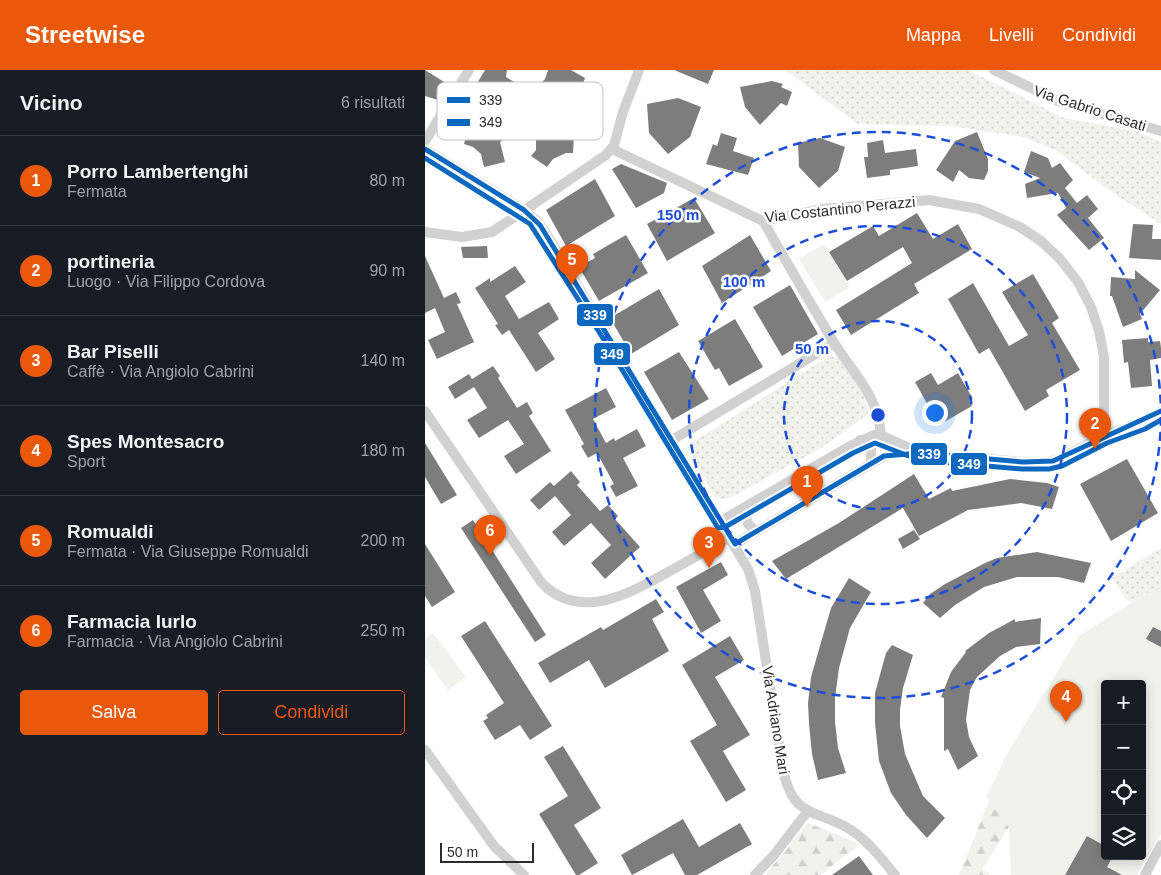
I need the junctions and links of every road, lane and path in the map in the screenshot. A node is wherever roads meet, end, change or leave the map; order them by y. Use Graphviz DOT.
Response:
graph roads {
  1 [pos="469,70"];
  2 [pos="639,70"];
  3 [pos="993,70"];
  4 [pos="462,82"];
  5 [pos="437,122"];
  6 [pos="1161,131"];
  7 [pos="425,141"];
  8 [pos="425,149"];
  9 [pos="612,149"];
  10 [pos="524,210"];
  11 [pos="763,221"];
  12 [pos="425,232"];
  13 [pos="834,343"];
  14 [pos="425,410"];
  15 [pos="1161,411"];
  16 [pos="881,435"];
  17 [pos="1104,436"];
  18 [pos="672,440"];
  19 [pos="860,440"];
  20 [pos="920,453"];
  21 [pos="871,463"];
  22 [pos="744,508"];
  23 [pos="721,521"];
  24 [pos="757,531"];
  25 [pos="733,541"];
  26 [pos="425,750"];
  27 [pos="807,812"];
  28 [pos="1161,845"];
  29 [pos="524,875"];
  30 [pos="755,875"];
  31 [pos="895,875"];
  32 [pos="1145,875"];
  1 -- 4 [label="street"];
  2 -- 9 [label="street"];
  3 -- 6 [label="street, Via Gabrio Casati"];
  5 -- 7 [label="street"];
  8 -- 10 [label="street, Via Adriano Mari"];
  9 -- 10 [label="street"];
  9 -- 11 [label="street, Via Costantino Perazzi"];
  10 -- 12 [label="street"];
  10 -- 18 [label="street, Via Adriano Mari"];
  11 -- 13 [label="street"];
  11 -- 17 [label="street, Via Costantino Perazzi"];
  13 -- 16 [label="street"];
  13 -- 18 [label="street"];
  14 -- 25 [label="street"];
  15 -- 17 [label="street"];
  16 -- 19 [label="street"];
  16 -- 20 [label="street"];
  17 -- 20 [label="street"];
  18 -- 23 [label="street, Via Adriano Mari"];
  19 -- 21 [label="street"];
  19 -- 22 [label="street"];
  20 -- 21 [label="street"];
  21 -- 24 [label="street"];
  22 -- 23 [label="street"];
  22 -- 24 [label="street"];
  23 -- 25 [label="street, Via Adriano Mari"];
  24 -- 25 [label="street"];
  25 -- 27 [label="street, Via Adriano Mari"];
  26 -- 29 [label="street"];
  27 -- 30 [label="street"];
  27 -- 31 [label="street, Via Adriano Mari"];
  28 -- 32 [label="street"];
}
